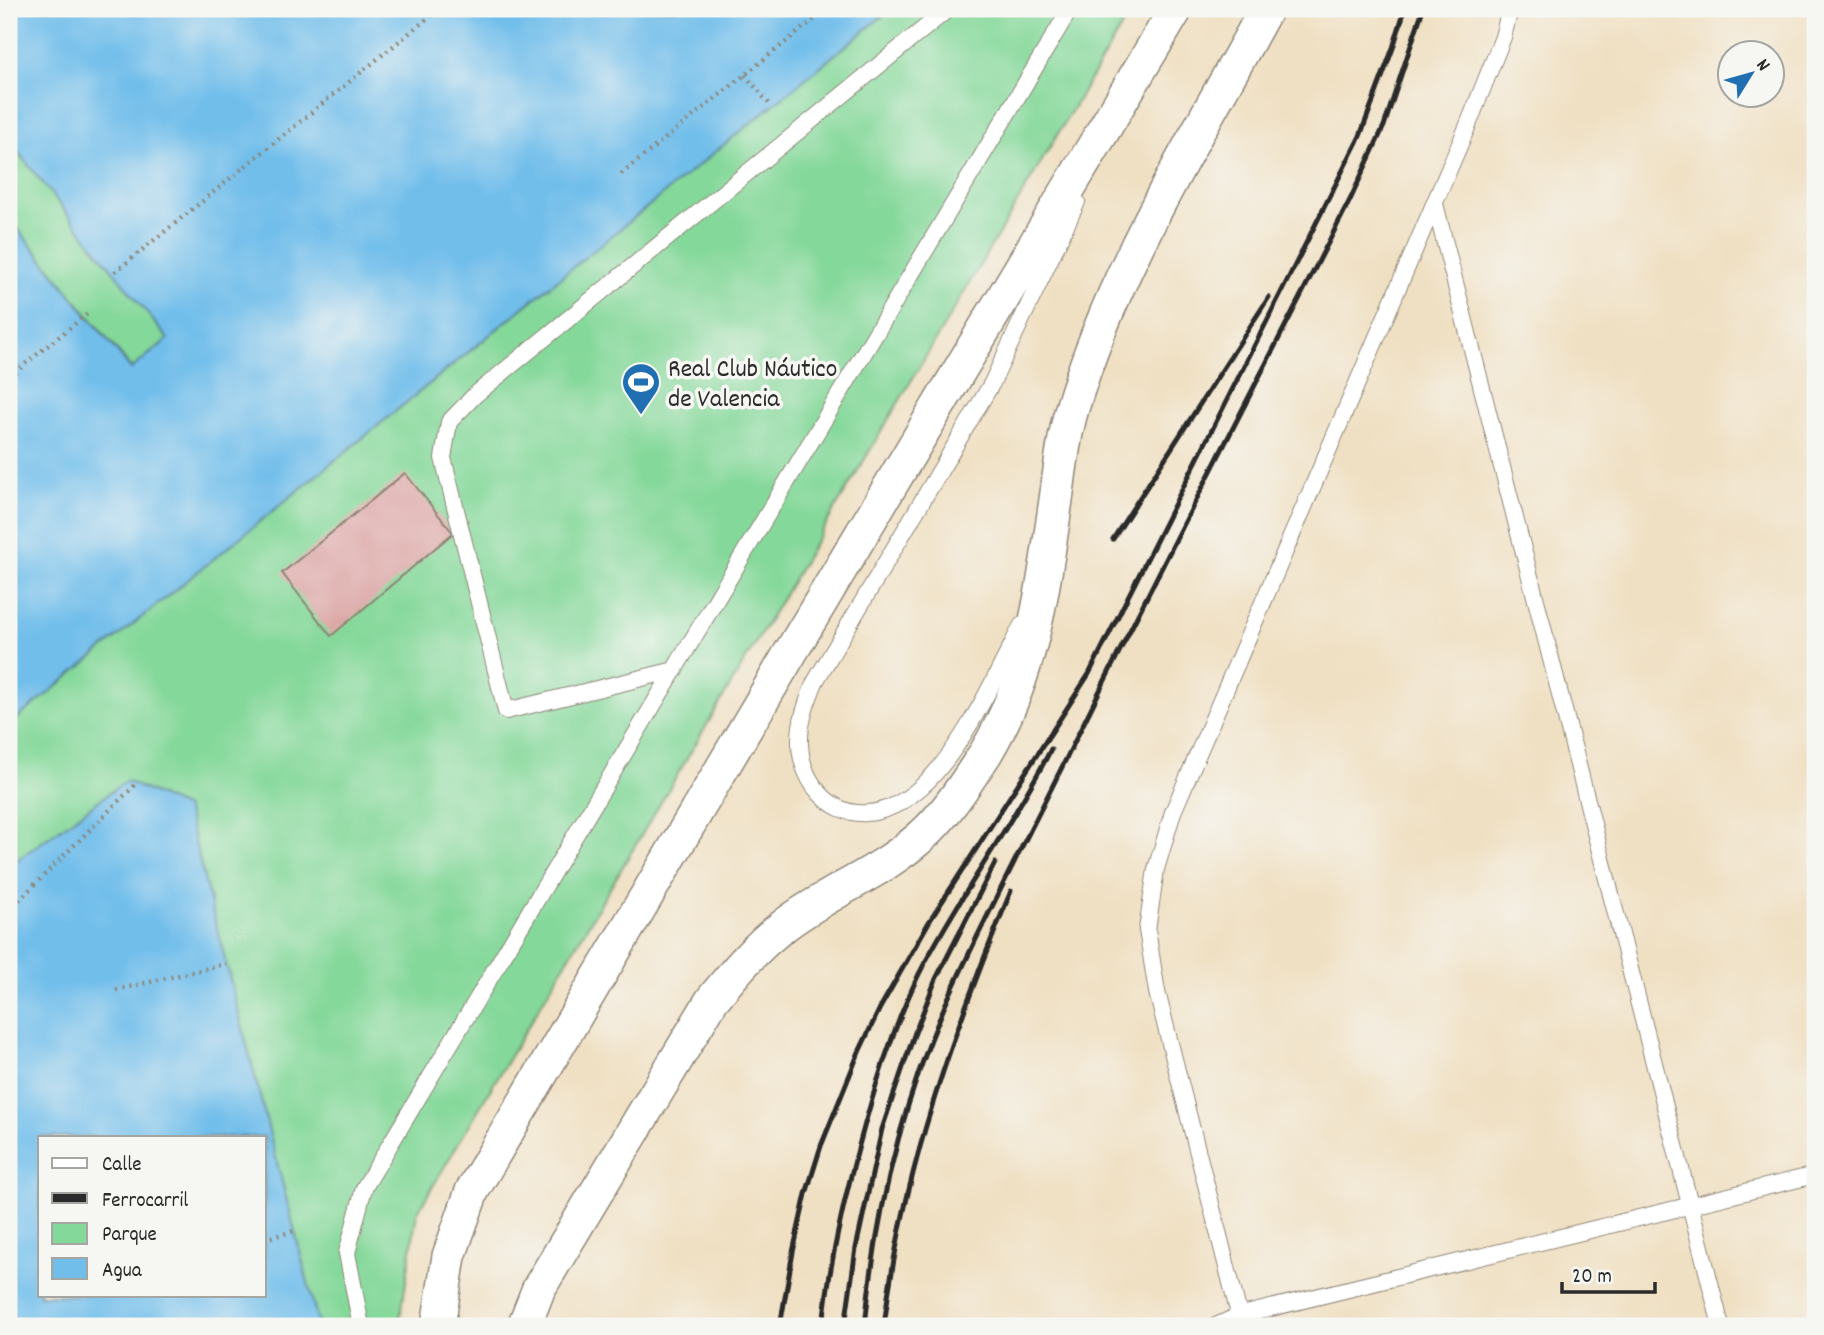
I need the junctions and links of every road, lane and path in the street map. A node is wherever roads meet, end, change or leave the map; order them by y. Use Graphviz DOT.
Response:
graph roads {
  1 [pos="439,9"];
  2 [pos="827,9"];
  3 [pos="947,9"];
  4 [pos="1070,9"];
  5 [pos="1176,9"];
  6 [pos="1266,9"];
  7 [pos="1510,9"];
  8 [pos="745,75"];
  9 [pos="1135,80"];
  10 [pos="771,106"];
  11 [pos="621,174"];
  12 [pos="1435,204"];
  13 [pos="115,272"];
  14 [pos="87,314"];
  15 [pos="9,377"];
  16 [pos="1044,583"];
  17 [pos="675,670"];
  18 [pos="135,785"];
  19 [pos="9,910"];
  20 [pos="226,964"];
  21 [pos="116,990"];
  22 [pos="1815,1175"];
  23 [pos="1690,1206"];
  24 [pos="295,1231"];
  25 [pos="266,1238"];
  26 [pos="1240,1323"];
  27 [pos="361,1326"];
  28 [pos="438,1326"];
  29 [pos="524,1326"];
  30 [pos="1216,1326"];
  31 [pos="1721,1326"];
  1 -- 13 [label="path"];
  2 -- 8 [label="path"];
  3 -- 17 [label="lane"];
  4 -- 17 [label="lane"];
  5 -- 9 [label="street"];
  6 -- 16 [label="street"];
  7 -- 12 [label="lane"];
  8 -- 10 [label="path"];
  8 -- 11 [label="path"];
  9 -- 16 [label="lane"];
  9 -- 28 [label="street"];
  12 -- 23 [label="lane"];
  12 -- 26 [label="lane"];
  14 -- 15 [label="path"];
  16 -- 29 [label="street"];
  17 -- 27 [label="lane"];
  18 -- 19 [label="path"];
  20 -- 21 [label="path"];
  22 -- 23 [label="lane"];
  23 -- 26 [label="lane"];
  23 -- 31 [label="lane"];
  24 -- 25 [label="path"];
  26 -- 30 [label="lane"];
}
